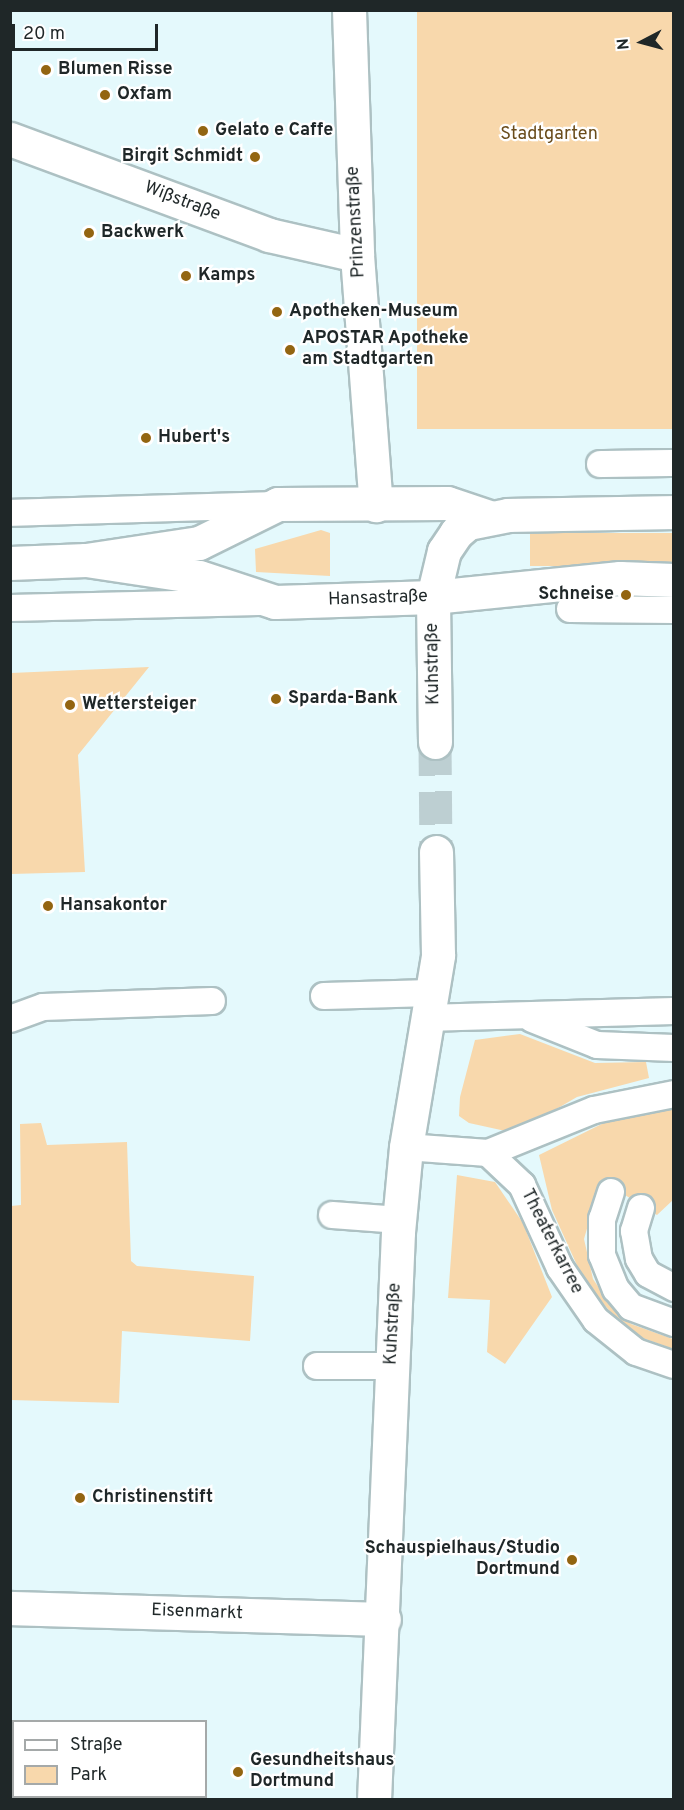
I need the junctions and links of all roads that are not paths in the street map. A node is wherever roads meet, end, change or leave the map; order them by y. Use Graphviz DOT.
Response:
graph roads {
  1 [pos="349,10"];
  2 [pos="10,139"];
  3 [pos="357,255"];
  4 [pos="674,463"];
  5 [pos="600,464"];
  6 [pos="278,504"];
  7 [pos="376,505"];
  8 [pos="674,512"];
  9 [pos="10,513"];
  10 [pos="489,517"];
  11 [pos="444,550"];
  12 [pos="86,560"];
  13 [pos="10,562"];
  14 [pos="674,580"];
  15 [pos="433,597"];
  16 [pos="275,602"];
  17 [pos="10,608"];
  18 [pos="570,609"];
  19 [pos="674,610"];
  20 [pos="435,742"];
  21 [pos="436,852"];
  22 [pos="324,996"];
  23 [pos="212,1001"];
  24 [pos="428,1005"];
  25 [pos="674,1011"];
  26 [pos="10,1019"];
  27 [pos="531,1019"];
  28 [pos="674,1048"];
  29 [pos="674,1094"];
  30 [pos="406,1147"];
  31 [pos="488,1153"];
  32 [pos="611,1192"];
  33 [pos="641,1208"];
  34 [pos="332,1215"];
  35 [pos="400,1220"];
  36 [pos="674,1288"];
  37 [pos="674,1323"];
  38 [pos="674,1365"];
  39 [pos="317,1366"];
  40 [pos="392,1366"];
  41 [pos="10,1608"];
  42 [pos="384,1619"];
  43 [pos="374,1800"];
  1 -- 3 [label="street, Prinzenstraße"];
  2 -- 3 [label="street, Wißstraße"];
  3 -- 7 [label="street, Prinzenstraße"];
  4 -- 5 [label="lane"];
  6 -- 7 [label="street, Hansastraße"];
  6 -- 9 [label="lane"];
  6 -- 12 [label="street, Hansastraße"];
  7 -- 10 [label="street, Hansastraße"];
  8 -- 10 [label="street, Hansastraße"];
  10 -- 11 [label="street, Hansastraße"];
  11 -- 15 [label="street, Kuhstraße"];
  12 -- 13 [label="street, Hansastraße"];
  12 -- 16 [label="street, Hansastraße"];
  14 -- 15 [label="street, Hansastraße"];
  15 -- 16 [label="street, Hansastraße"];
  15 -- 20 [label="street, Kuhstraße"];
  16 -- 17 [label="lane"];
  18 -- 19 [label="lane"];
  21 -- 24 [label="street, Kuhstraße"];
  22 -- 24 [label="lane"];
  23 -- 26 [label="lane"];
  24 -- 27 [label="lane"];
  24 -- 30 [label="street, Kuhstraße"];
  25 -- 27 [label="lane"];
  27 -- 28 [label="lane"];
  29 -- 31 [label="lane"];
  30 -- 31 [label="lane"];
  30 -- 35 [label="street, Kuhstraße"];
  31 -- 38 [label="lane, Theaterkarree"];
  32 -- 37 [label="lane, Theaterkarree"];
  33 -- 36 [label="lane"];
  34 -- 35 [label="lane"];
  35 -- 40 [label="street, Kuhstraße"];
  39 -- 40 [label="lane"];
  40 -- 42 [label="street, Kuhstraße"];
  41 -- 42 [label="street, Eisenmarkt"];
  42 -- 43 [label="street, Kuhstraße"];
}
